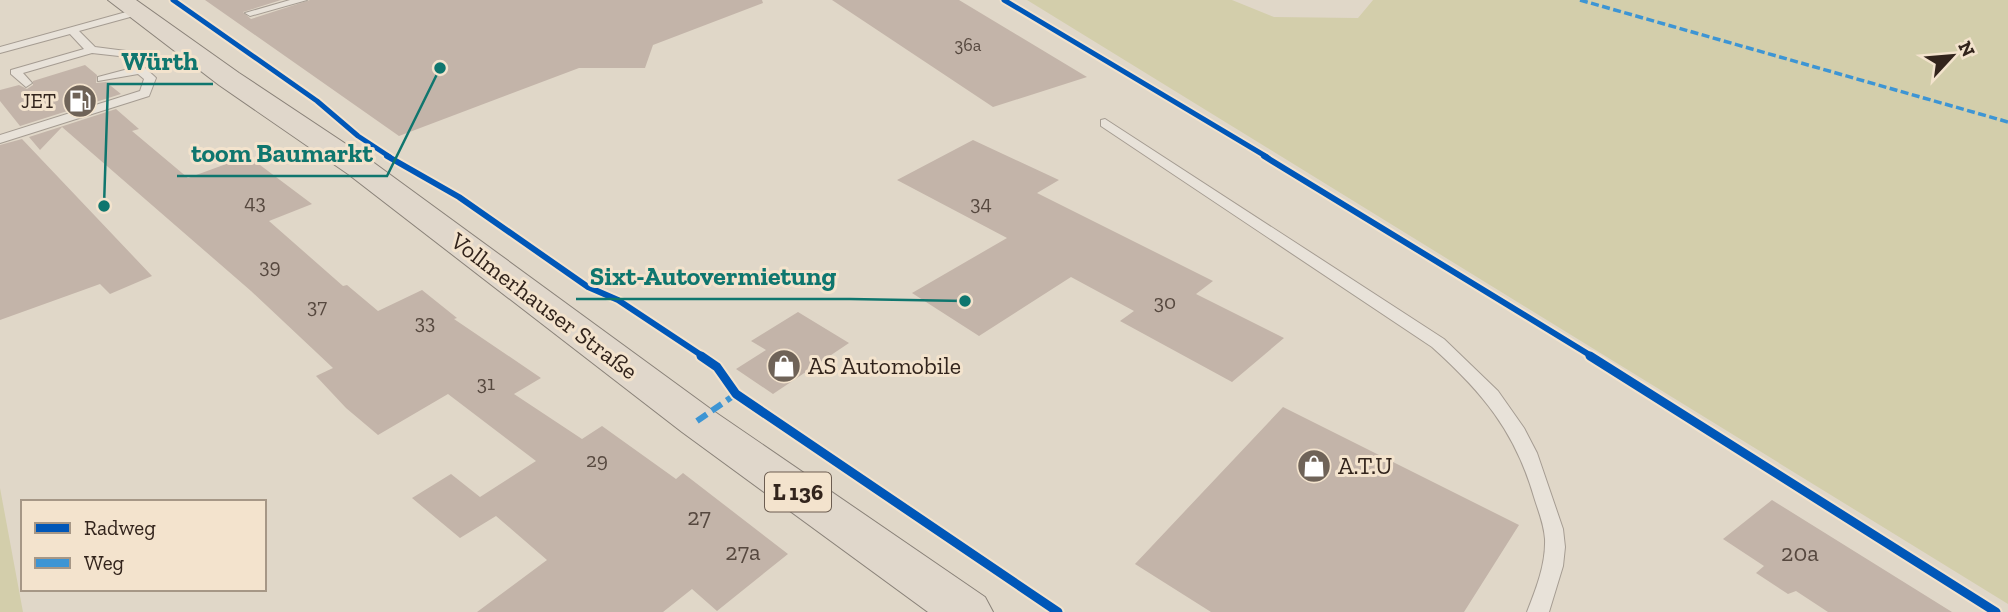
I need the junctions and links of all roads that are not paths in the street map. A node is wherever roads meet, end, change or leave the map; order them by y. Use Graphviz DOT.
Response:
graph roads {
  1 [pos="302,0"];
  2 [pos="129,6"];
  3 [pos="250,13"];
  4 [pos="72,30"];
  5 [pos="0,50"];
  6 [pos="92,50"];
  7 [pos="75,55"];
  8 [pos="48,63"];
  9 [pos="87,65"];
  10 [pos="140,70"];
  11 [pos="60,73"];
  12 [pos="102,79"];
  13 [pos="26,83"];
  14 [pos="1105,123"];
  15 [pos="0,139"];
  16 [pos="967,612"];
  17 [pos="1538,612"];
  1 -- 3 [label="lane"];
  2 -- 4 [label="lane"];
  2 -- 16 [label="main road, Vollmerhauser Straße / L 136"];
  4 -- 5 [label="lane"];
  4 -- 6 [label="lane"];
  6 -- 7 [label="lane"];
  6 -- 10 [label="lane"];
  7 -- 8 [label="lane"];
  7 -- 9 [label="lane"];
  8 -- 11 [label="lane"];
  8 -- 13 [label="lane"];
  10 -- 12 [label="lane"];
  10 -- 15 [label="lane"];
  14 -- 17 [label="lane"];
}
